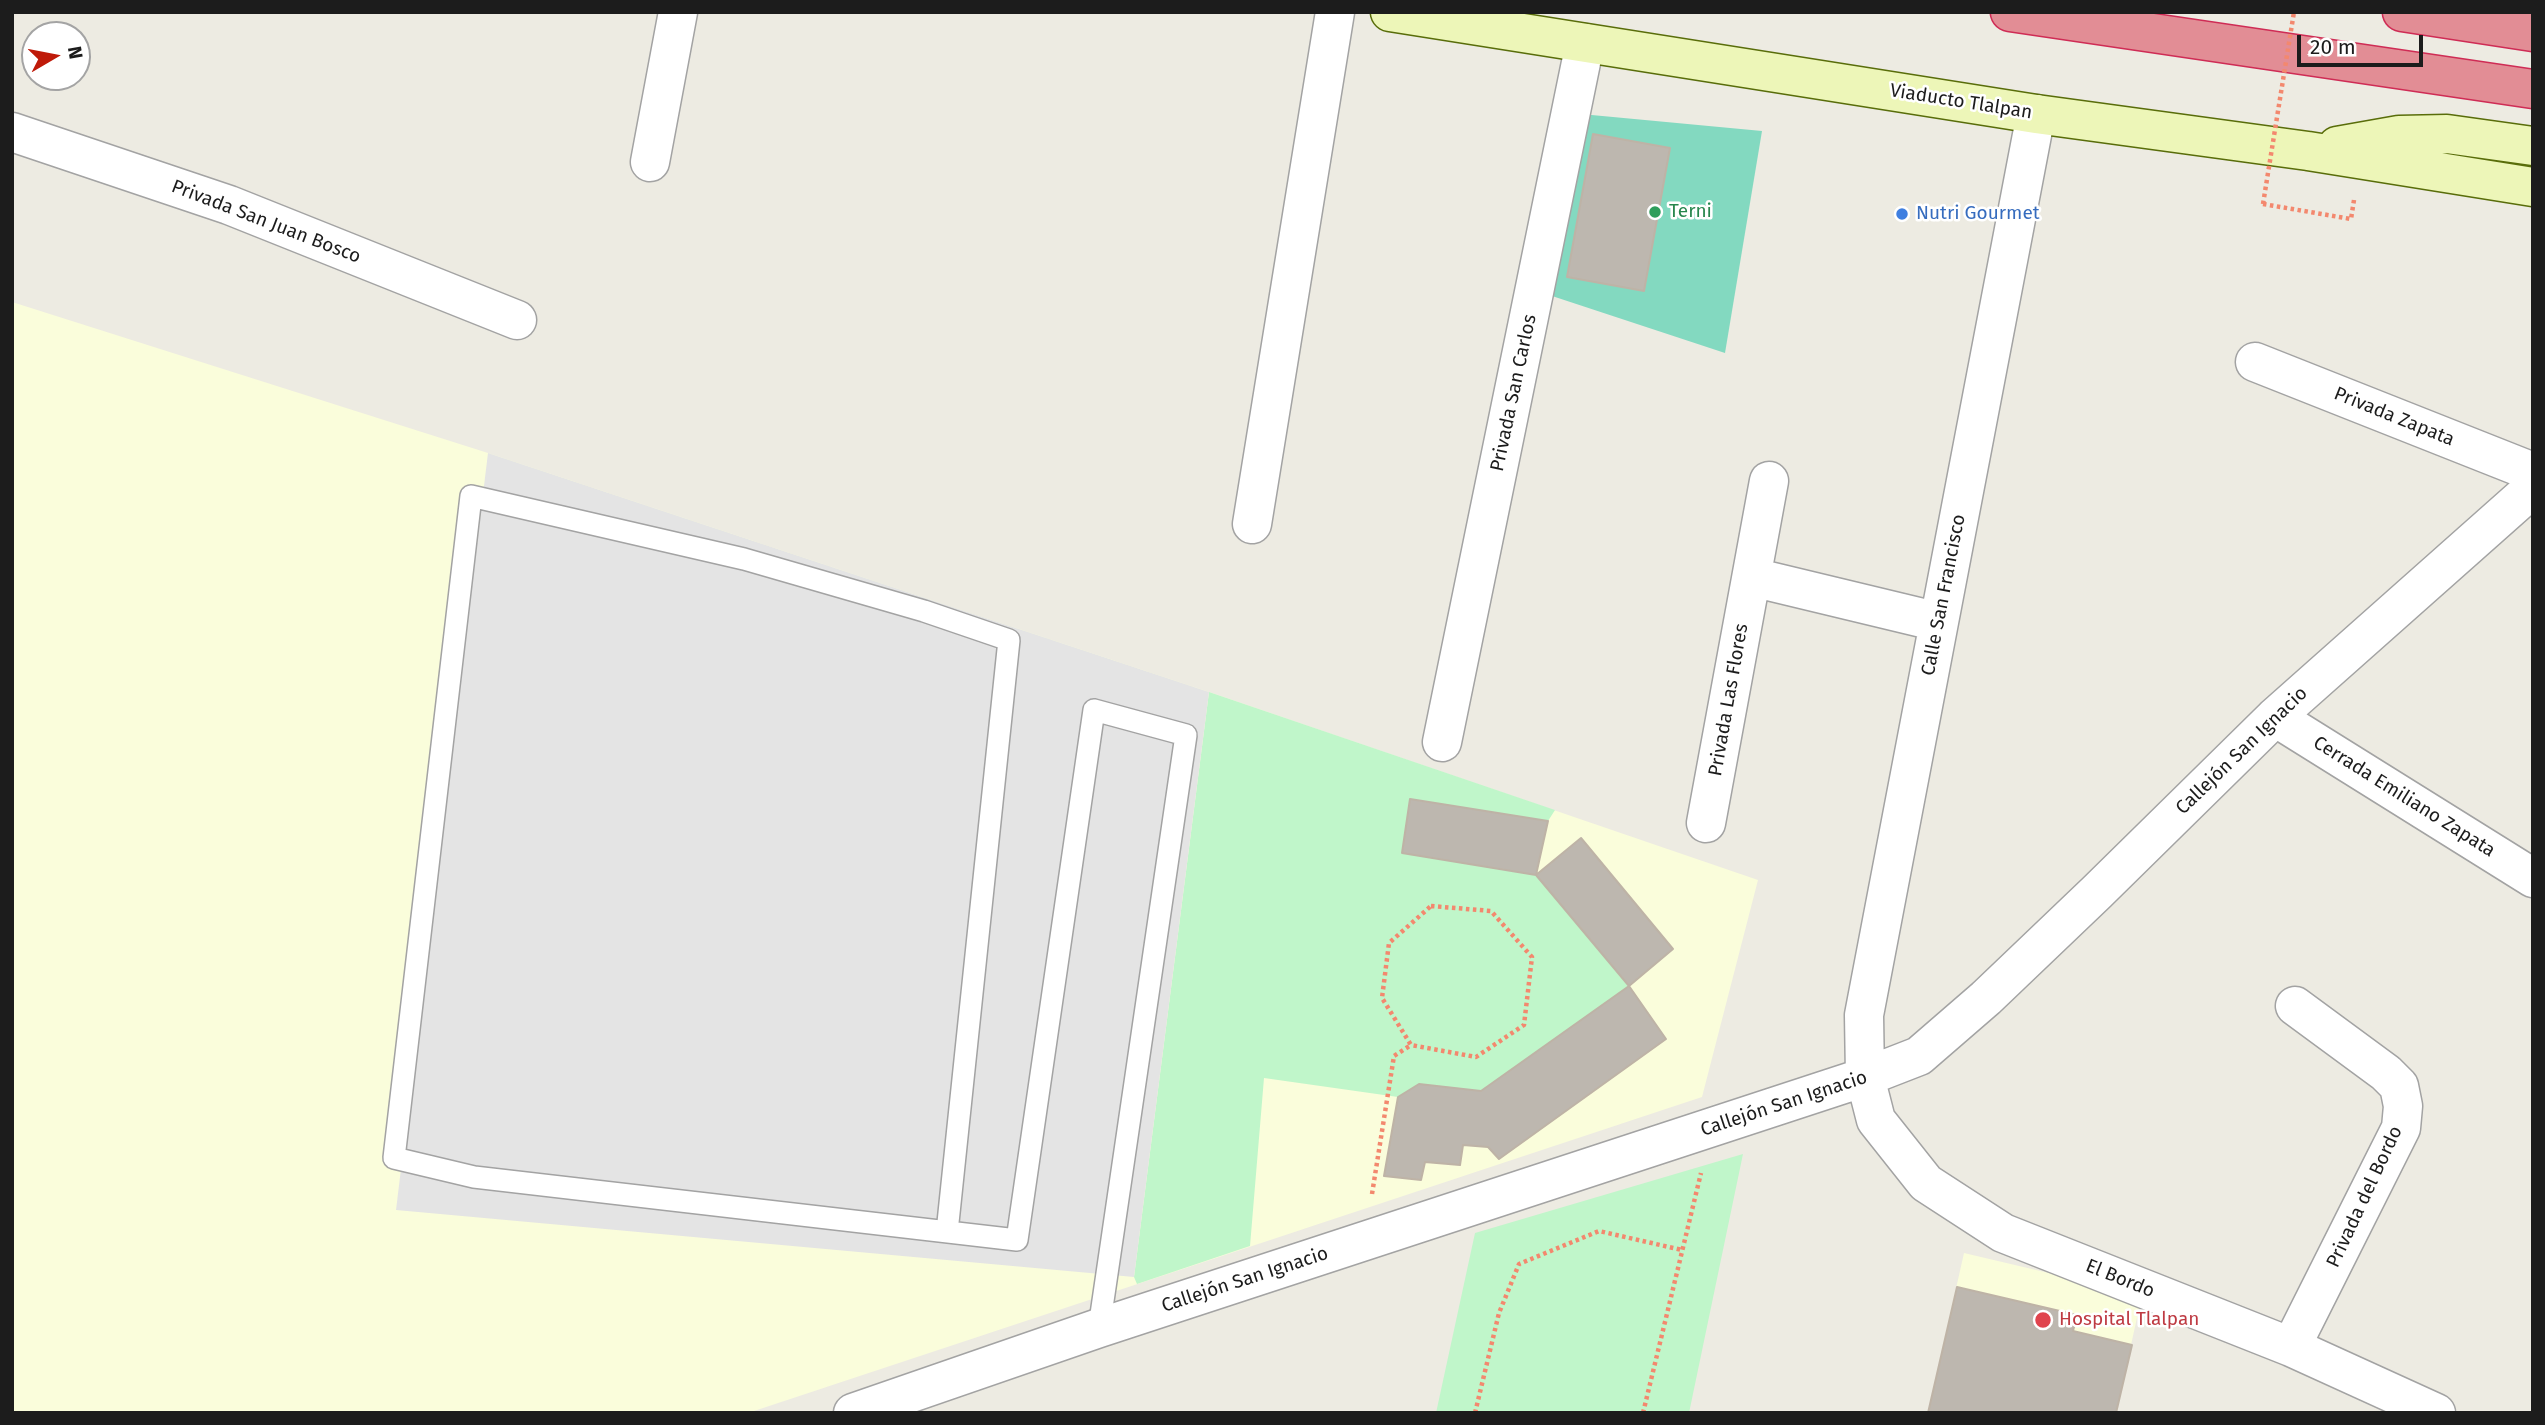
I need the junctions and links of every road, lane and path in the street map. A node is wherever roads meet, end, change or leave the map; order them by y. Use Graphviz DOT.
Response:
graph roads {
  1 [pos="678,12"];
  2 [pos="1335,12"];
  3 [pos="1390,12"];
  4 [pos="2010,12"];
  5 [pos="2294,12"];
  6 [pos="2402,12"];
  7 [pos="2533,32"];
  8 [pos="1585,43"];
  9 [pos="2533,89"];
  10 [pos="2036,114"];
  11 [pos="12,132"];
  12 [pos="2533,146"];
  13 [pos="2308,151"];
  14 [pos="650,162"];
  15 [pos="2533,187"];
  16 [pos="2351,219"];
  17 [pos="517,320"];
  18 [pos="2255,362"];
  19 [pos="2533,472"];
  20 [pos="1769,481"];
  21 [pos="2533,488"];
  22 [pos="1252,524"];
  23 [pos="1752,577"];
  24 [pos="1940,622"];
  25 [pos="2275,717"];
  26 [pos="1442,742"];
  27 [pos="1706,823"];
  28 [pos="2533,878"];
  29 [pos="2295,1006"];
  30 [pos="1411,1045"];
  31 [pos="1865,1077"];
  32 [pos="1712,1128"];
  33 [pos="947,1232"];
  34 [pos="1364,1241"];
  35 [pos="1682,1250"];
  36 [pos="1099,1328"];
  37 [pos="2291,1347"];
  38 [pos="853,1413"];
  39 [pos="1475,1413"];
  40 [pos="1643,1413"];
  41 [pos="2436,1413"];
  1 -- 14 [label="street"];
  2 -- 22 [label="street"];
  3 -- 8 [label="main road, Viaducto Tlalpan"];
  4 -- 9 [label="highway"];
  5 -- 16 [label="path, bridge"];
  6 -- 7 [label="highway"];
  8 -- 10 [label="main road, Viaducto Tlalpan"];
  8 -- 26 [label="street, Privada San Carlos"];
  10 -- 13 [label="main road, Viaducto Tlalpan"];
  10 -- 24 [label="street, Calle San Francisco"];
  11 -- 17 [label="street, Privada San Juan Bosco"];
  12 -- 13 [label="main road"];
  13 -- 15 [label="main road, Viaducto Tlalpan"];
  18 -- 19 [label="street, Privada Zapata"];
  20 -- 23 [label="street, Privada Las Flores"];
  21 -- 25 [label="street, Callejón San Ignacio"];
  23 -- 24 [label="street"];
  23 -- 27 [label="street, Privada Las Flores"];
  24 -- 31 [label="street, Calle San Francisco"];
  25 -- 28 [label="street, Cerrada Emiliano Zapata"];
  25 -- 31 [label="street, Callejón San Ignacio"];
  29 -- 37 [label="street, Privada del Bordo"];
  30 -- 30 [label="path"];
  30 -- 34 [label="path"];
  31 -- 32 [label="street, Callejón San Ignacio"];
  31 -- 37 [label="street, El Bordo"];
  32 -- 34 [label="street, Callejón San Ignacio"];
  32 -- 35 [label="path"];
  33 -- 33 [label="lane"];
  33 -- 36 [label="lane"];
  34 -- 36 [label="street, Callejón San Ignacio"];
  35 -- 39 [label="path"];
  35 -- 40 [label="path"];
  36 -- 38 [label="street, Callejón San Ignacio"];
  37 -- 41 [label="street, El Bordo"];
}
